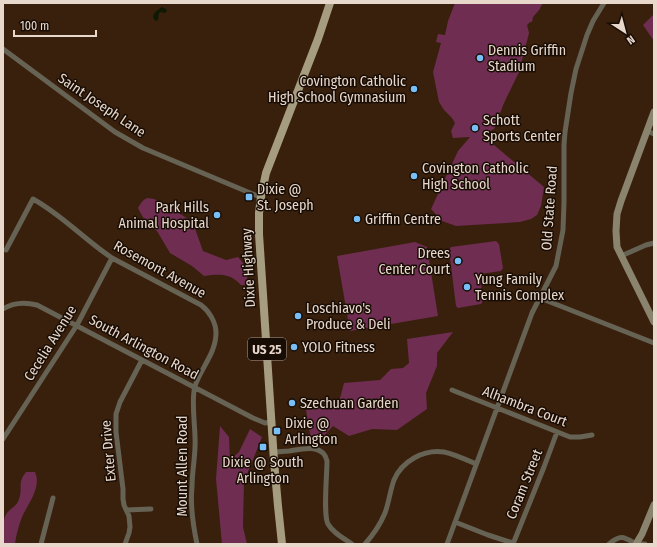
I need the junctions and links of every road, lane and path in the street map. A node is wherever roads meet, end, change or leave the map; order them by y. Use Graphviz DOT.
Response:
graph roads {
  1 [pos="330,3"];
  2 [pos="604,3"];
  3 [pos="3,49"];
  4 [pos="654,112"];
  5 [pos="651,132"];
  6 [pos="261,196"];
  7 [pos="654,243"];
  8 [pos="6,250"];
  9 [pos="621,256"];
  10 [pos="112,258"];
  11 [pos="540,298"];
  12 [pos="3,309"];
  13 [pos="654,322"];
  14 [pos="77,325"];
  15 [pos="654,343"];
  16 [pos="142,360"];
  17 [pos="195,387"];
  18 [pos="452,390"];
  19 [pos="497,408"];
  20 [pos="272,422"];
  21 [pos="556,432"];
  22 [pos="592,435"];
  23 [pos="3,439"];
  24 [pos="274,452"];
  25 [pos="476,464"];
  26 [pos="53,498"];
  27 [pos="654,505"];
  28 [pos="151,509"];
  29 [pos="126,510"];
  30 [pos="455,522"];
  31 [pos="513,543"];
  32 [pos="41,544"];
  33 [pos="125,544"];
  34 [pos="197,544"];
  35 [pos="282,544"];
  36 [pos="352,544"];
  37 [pos="365,544"];
  38 [pos="447,544"];
  39 [pos="609,544"];
  40 [pos="636,544"];
  41 [pos="645,544"];
  1 -- 6 [label="main road, Dixie Highway / US 25"];
  2 -- 11 [label="street, Old State Road"];
  3 -- 6 [label="street, Saint Joseph Lane"];
  4 -- 5 [label="street"];
  5 -- 9 [label="street"];
  6 -- 20 [label="main road, Dixie Highway / US 25"];
  7 -- 9 [label="street"];
  8 -- 10 [label="street, Rosemont Avenue"];
  9 -- 13 [label="street"];
  10 -- 14 [label="street, Cecelia Avenue"];
  10 -- 17 [label="street, Rosemont Avenue"];
  11 -- 15 [label="street"];
  11 -- 19 [label="street, Old State Road"];
  12 -- 14 [label="street, South Arlington Road"];
  14 -- 16 [label="street, South Arlington Road"];
  14 -- 23 [label="street, Cecelia Avenue"];
  16 -- 17 [label="street, South Arlington Road"];
  16 -- 29 [label="street, Exter Drive"];
  17 -- 20 [label="street, South Arlington Road"];
  17 -- 34 [label="street, Mount Allen Road"];
  18 -- 19 [label="street, Alhambra Court"];
  19 -- 21 [label="street, Alhambra Court"];
  19 -- 25 [label="street, Old State Road"];
  20 -- 24 [label="main road, Dixie Highway / US 25"];
  21 -- 22 [label="street, Alhambra Court"];
  21 -- 31 [label="street, Coram Street"];
  24 -- 35 [label="main road, Dixie Highway / US 25"];
  24 -- 36 [label="street"];
  25 -- 30 [label="street, Old State Road"];
  25 -- 37 [label="street"];
  26 -- 32 [label="street"];
  27 -- 40 [label="street"];
  28 -- 29 [label="street"];
  29 -- 33 [label="street, Exter Drive"];
  30 -- 31 [label="street"];
  30 -- 38 [label="street, Old State Road"];
  39 -- 40 [label="street"];
  40 -- 41 [label="street"];
}
